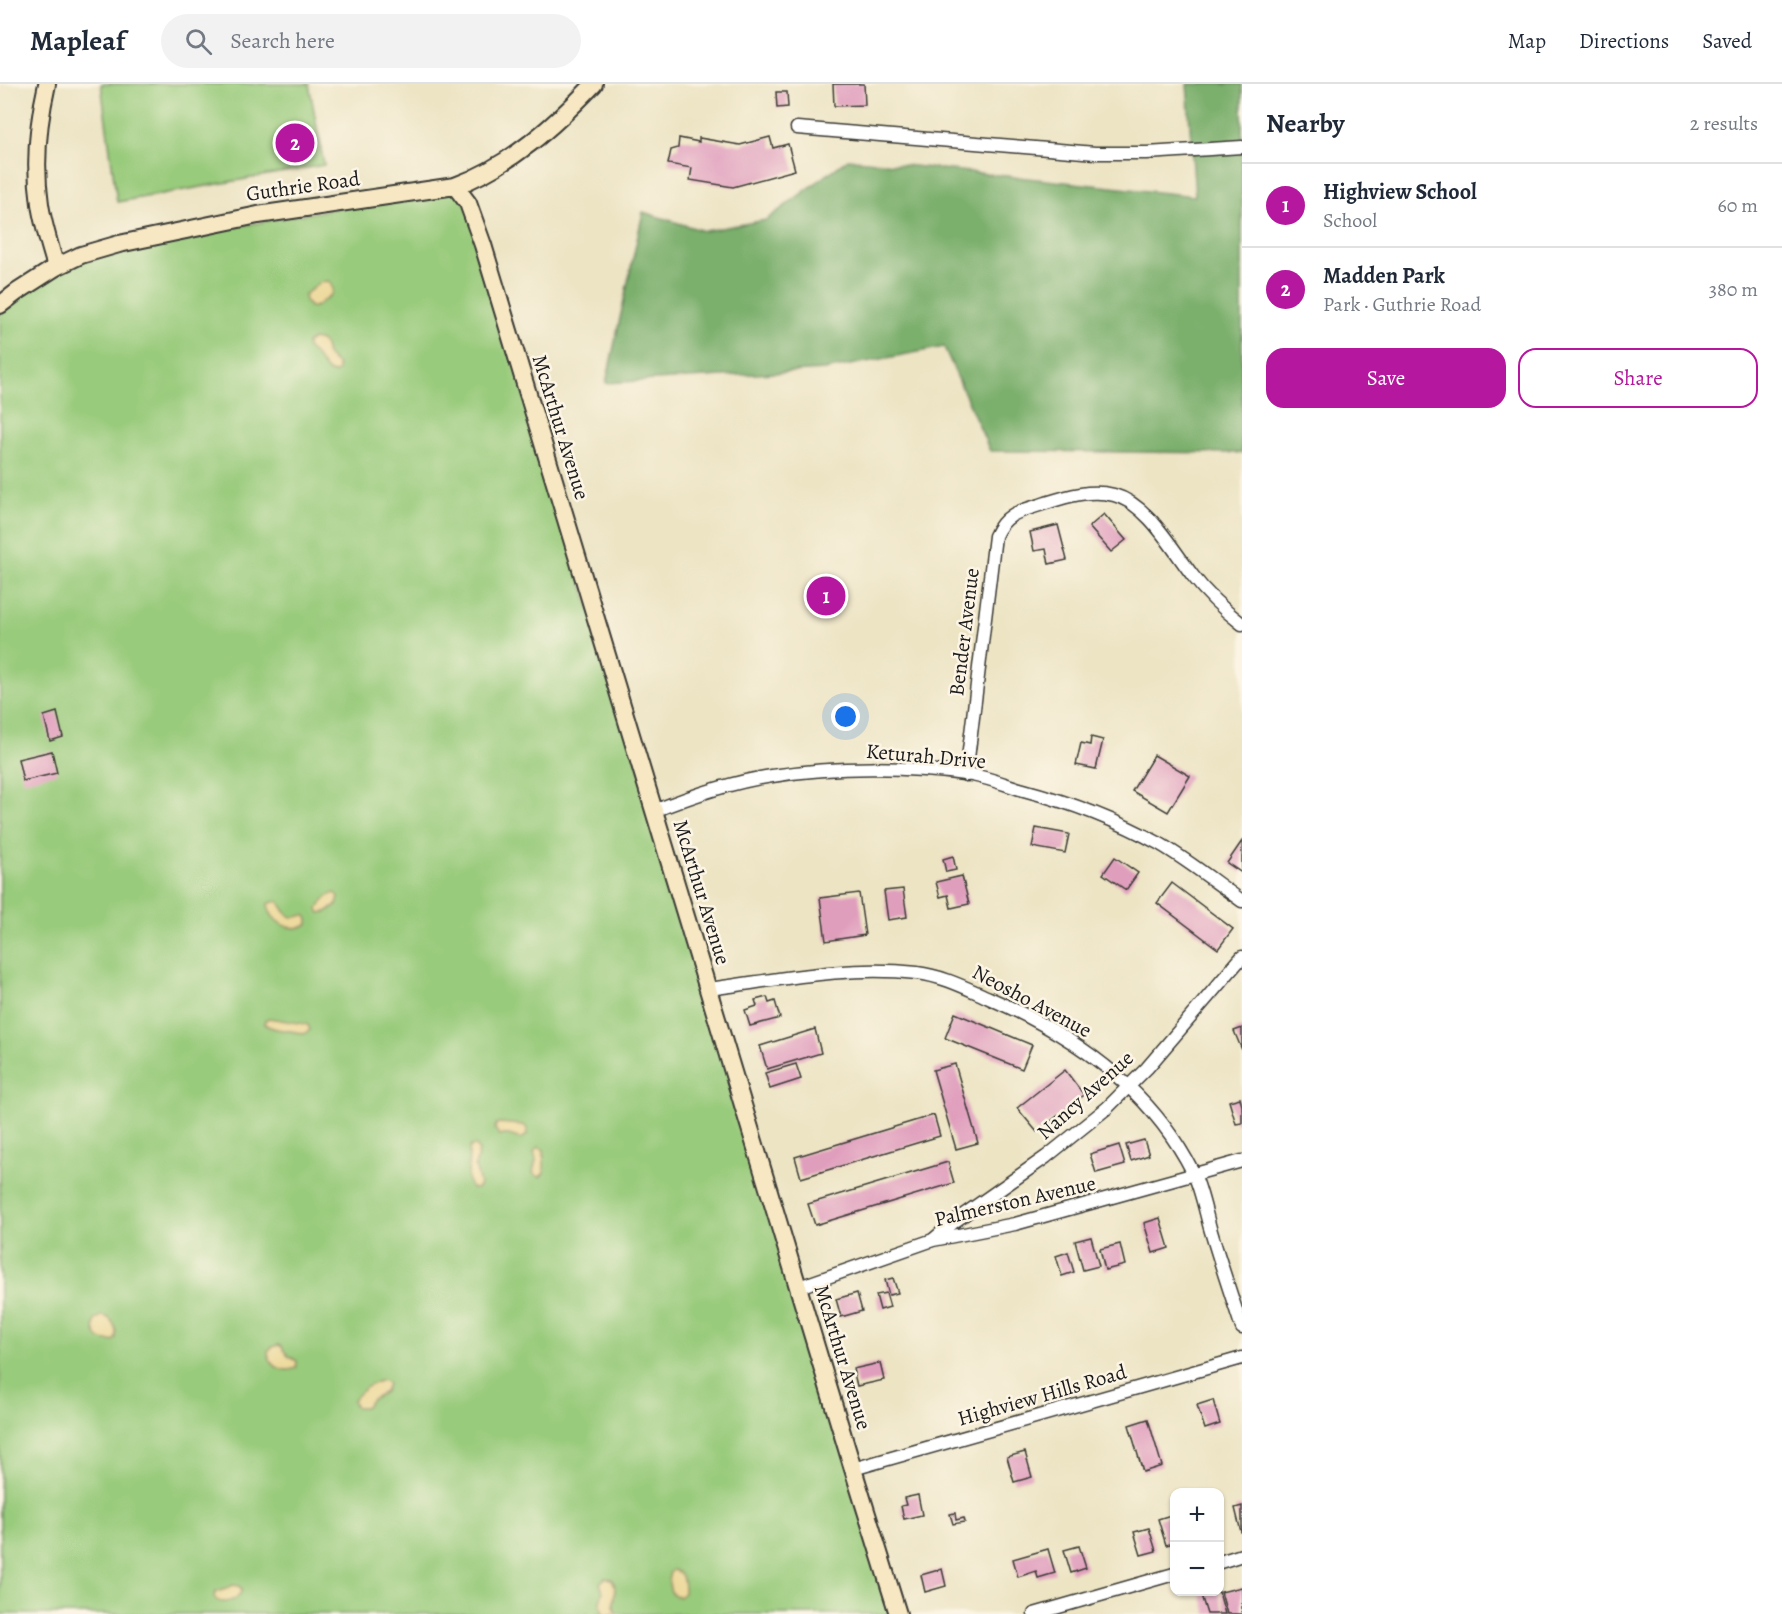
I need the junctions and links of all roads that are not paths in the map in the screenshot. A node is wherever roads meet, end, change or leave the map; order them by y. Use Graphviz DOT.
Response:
graph roads {
  1 [pos="47,84"];
  2 [pos="594,84"];
  3 [pos="797,128"];
  4 [pos="1242,147"];
  5 [pos="455,186"];
  6 [pos="56,267"];
  7 [pos="0,305"];
  8 [pos="1242,624"];
  9 [pos="966,775"];
  10 [pos="654,811"];
  11 [pos="1242,902"];
  12 [pos="1242,957"];
  13 [pos="708,989"];
  14 [pos="1130,1086"];
  15 [pos="1242,1161"];
  16 [pos="1194,1175"];
  17 [pos="933,1240"];
  18 [pos="799,1287"];
  19 [pos="1242,1328"];
  20 [pos="1242,1358"];
  21 [pos="853,1469"];
  22 [pos="1242,1555"];
  23 [pos="1224,1561"];
  24 [pos="1170,1575"];
  25 [pos="898,1614"];
  26 [pos="1034,1614"];
  1 -- 6 [label="street"];
  2 -- 5 [label="street, Guthrie Road"];
  3 -- 4 [label="street"];
  5 -- 6 [label="street, Guthrie Road"];
  5 -- 10 [label="street, McArthur Avenue"];
  6 -- 7 [label="street, Guthrie Road"];
  8 -- 9 [label="street, Bender Avenue"];
  9 -- 10 [label="street, Keturah Drive"];
  9 -- 11 [label="street, Keturah Drive"];
  10 -- 13 [label="street, McArthur Avenue"];
  12 -- 14 [label="street, Nancy Avenue"];
  13 -- 14 [label="street, Neosho Avenue"];
  13 -- 18 [label="street, McArthur Avenue"];
  14 -- 16 [label="street, Neosho Avenue"];
  14 -- 17 [label="street, Nancy Avenue"];
  15 -- 16 [label="street, Palmerston Avenue"];
  16 -- 17 [label="street, Palmerston Avenue"];
  16 -- 19 [label="street, Neosho Avenue"];
  17 -- 18 [label="street, Palmerston Avenue"];
  18 -- 21 [label="street, McArthur Avenue"];
  20 -- 21 [label="street, Highview Hills Road"];
  21 -- 25 [label="street, McArthur Avenue"];
  22 -- 23 [label="street"];
  24 -- 26 [label="street"];
}
